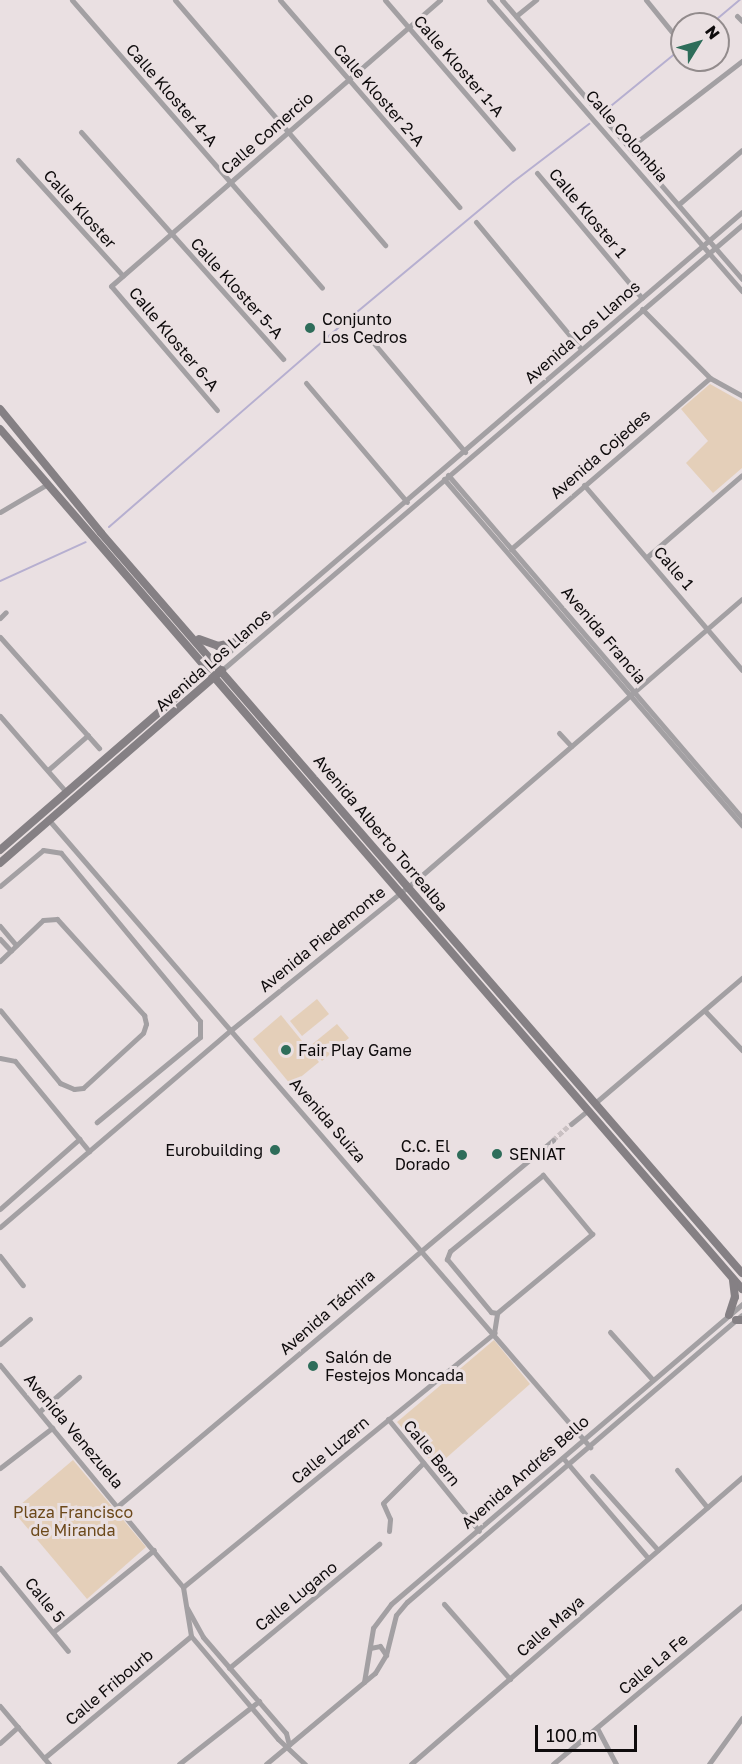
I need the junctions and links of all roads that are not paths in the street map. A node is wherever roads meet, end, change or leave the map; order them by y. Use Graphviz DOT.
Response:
graph roads {
  1 [pos="72,0"];
  2 [pos="175,0"];
  3 [pos="280,0"];
  4 [pos="385,0"];
  5 [pos="440,0"];
  6 [pos="489,0"];
  7 [pos="502,0"];
  8 [pos="536,0"];
  9 [pos="646,0"];
  10 [pos="516,16"];
  11 [pos="737,16"];
  12 [pos="742,21"];
  13 [pos="409,27"];
  14 [pos="670,30"];
  15 [pos="742,61"];
  16 [pos="349,80"];
  17 [pos="81,132"];
  18 [pos="289,132"];
  19 [pos="629,148"];
  20 [pos="513,149"];
  21 [pos="742,150"];
  22 [pos="18,160"];
  23 [pos="537,173"];
  24 [pos="230,183"];
  25 [pos="679,204"];
  26 [pos="459,207"];
  27 [pos="742,212"];
  28 [pos="476,222"];
  29 [pos="742,225"];
  30 [pos="171,234"];
  31 [pos="708,240"];
  32 [pos="385,245"];
  33 [pos="702,245"];
  34 [pos="713,247"];
  35 [pos="707,252"];
  36 [pos="123,276"];
  37 [pos="742,279"];
  38 [pos="111,286"];
  39 [pos="322,288"];
  40 [pos="742,291"];
  41 [pos="642,298"];
  42 [pos="642,309"];
  43 [pos="372,341"];
  44 [pos="581,349"];
  45 [pos="283,359"];
  46 [pos="710,378"];
  47 [pos="306,383"];
  48 [pos="742,396"];
  49 [pos="0,409"];
  50 [pos="217,410"];
  51 [pos="0,429"];
  52 [pos="465,452"];
  53 [pos="445,475"];
  54 [pos="742,475"];
  55 [pos="46,484"];
  56 [pos="584,485"];
  57 [pos="407,502"];
  58 [pos="0,512"];
  59 [pos="511,550"];
  60 [pos="647,557"];
  61 [pos="742,599"];
  62 [pos="6,612"];
  63 [pos="0,618"];
  64 [pos="708,629"];
  65 [pos="193,635"];
  66 [pos="0,637"];
  67 [pos="243,640"];
  68 [pos="216,663"];
  69 [pos="222,670"];
  70 [pos="742,670"];
  71 [pos="207,671"];
  72 [pos="214,678"];
  73 [pos="632,693"];
  74 [pos="0,716"];
  75 [pos="559,733"];
  76 [pos="88,735"];
  77 [pos="571,746"];
  78 [pos="99,748"];
  79 [pos="48,770"];
  80 [pos="66,792"];
  81 [pos="43,813"];
  82 [pos="742,818"];
  83 [pos="49,820"];
  84 [pos="742,826"];
  85 [pos="0,850"];
  86 [pos="0,863"];
  87 [pos="0,886"];
  88 [pos="408,886"];
  89 [pos="400,893"];
  90 [pos="123,905"];
  91 [pos="112,915"];
  92 [pos="0,926"];
  93 [pos="0,939"];
  94 [pos="16,945"];
  95 [pos="11,951"];
  96 [pos="0,961"];
  97 [pos="742,978"];
  98 [pos="0,1010"];
  99 [pos="705,1011"];
  100 [pos="231,1030"];
  101 [pos="742,1050"];
  102 [pos="0,1058"];
  103 [pos="595,1103"];
  104 [pos="588,1110"];
  105 [pos="97,1122"];
  106 [pos="571,1124"];
  107 [pos="79,1139"];
  108 [pos="553,1140"];
  109 [pos="89,1151"];
  110 [pos="0,1209"];
  111 [pos="0,1227"];
  112 [pos="421,1249"];
  113 [pos="0,1256"];
  114 [pos="732,1261"];
  115 [pos="742,1267"];
  116 [pos="742,1273"];
  117 [pos="733,1278"];
  118 [pos="23,1285"];
  119 [pos="742,1289"];
  120 [pos="742,1304"];
  121 [pos="496,1313"];
  122 [pos="737,1317"];
  123 [pos="30,1319"];
  124 [pos="610,1332"];
  125 [pos="494,1333"];
  126 [pos="0,1344"];
  127 [pos="0,1365"];
  128 [pos="79,1377"];
  129 [pos="652,1379"];
  130 [pos="40,1411"];
  131 [pos="388,1419"];
  132 [pos="52,1428"];
  133 [pos="584,1439"];
  134 [pos="590,1447"];
  135 [pos="563,1458"];
  136 [pos="423,1463"];
  137 [pos="570,1464"];
  138 [pos="0,1468"];
  139 [pos="677,1470"];
  140 [pos="592,1476"];
  141 [pos="742,1477"];
  142 [pos="119,1505"];
  143 [pos="707,1507"];
  144 [pos="389,1531"];
  145 [pos="479,1531"];
  146 [pos="379,1544"];
  147 [pos="154,1550"];
  148 [pos="658,1550"];
  149 [pos="648,1558"];
  150 [pos="0,1568"];
  151 [pos="183,1587"];
  152 [pos="184,1604"];
  153 [pos="444,1604"];
  154 [pos="742,1606"];
  155 [pos="53,1632"];
  156 [pos="191,1636"];
  157 [pos="370,1648"];
  158 [pos="68,1651"];
  159 [pos="386,1655"];
  160 [pos="369,1658"];
  161 [pos="380,1665"];
  162 [pos="229,1668"];
  163 [pos="510,1679"];
  164 [pos="364,1683"];
  165 [pos="259,1701"];
  166 [pos="0,1706"];
  167 [pos="250,1707"];
  168 [pos="742,1718"];
  169 [pos="18,1727"];
  170 [pos="597,1728"];
  171 [pos="0,1743"];
  172 [pos="290,1745"];
  173 [pos="44,1758"];
  174 [pos="49,1764"];
  175 [pos="179,1764"];
  176 [pos="266,1764"];
  177 [pos="305,1764"];
  178 [pos="411,1764"];
  179 [pos="553,1764"];
  180 [pos="616,1764"];
  181 [pos="709,1764"];
  1 -- 24 [label="street, Calle Kloster 4-A"];
  2 -- 18 [label="street"];
  3 -- 16 [label="street, Calle Kloster 2-A"];
  4 -- 13 [label="street, Calle Kloster 1-A"];
  5 -- 13 [label="street, Calle Comercio"];
  6 -- 33 [label="street, Calle Colombia"];
  7 -- 10 [label="street, Calle Colombia"];
  8 -- 10 [label="street"];
  9 -- 14 [label="street"];
  10 -- 19 [label="street, Calle Colombia"];
  11 -- 12 [label="street"];
  13 -- 16 [label="street, Calle Comercio"];
  13 -- 20 [label="street, Calle Kloster 1-A"];
  15 -- 19 [label="street"];
  16 -- 18 [label="street, Calle Comercio"];
  16 -- 26 [label="street, Calle Kloster 2-A"];
  17 -- 30 [label="street, Calle Kloster 5-A"];
  18 -- 24 [label="street, Calle Comercio"];
  18 -- 32 [label="street"];
  19 -- 25 [label="street, Calle Colombia"];
  21 -- 25 [label="street"];
  22 -- 36 [label="street, Calle Kloster"];
  23 -- 41 [label="street, Calle Kloster 1"];
  24 -- 30 [label="street, Calle Comercio"];
  24 -- 39 [label="street, Calle Kloster 4-A"];
  25 -- 31 [label="street, Calle Colombia"];
  27 -- 31 [label="street, Avenida Los Llanos"];
  28 -- 44 [label="street"];
  29 -- 34 [label="street, Avenida Los Llanos"];
  30 -- 36 [label="street, Calle Comercio"];
  30 -- 45 [label="street, Calle Kloster 5-A"];
  31 -- 33 [label="street, Avenida Los Llanos"];
  31 -- 34 [label="street, Calle Colombia"];
  33 -- 35 [label="street, Calle Colombia"];
  33 -- 41 [label="street, Avenida Los Llanos"];
  34 -- 35 [label="street, Avenida Los Llanos"];
  34 -- 37 [label="street, Calle Colombia"];
  35 -- 40 [label="street, Calle Colombia"];
  35 -- 42 [label="street, Avenida Los Llanos"];
  36 -- 38 [label="street, Calle Comercio"];
  38 -- 50 [label="street, Calle Kloster 6-A"];
  41 -- 44 [label="street, Avenida Los Llanos"];
  42 -- 46 [label="street"];
  42 -- 53 [label="street, Avenida Los Llanos"];
  43 -- 52 [label="street"];
  44 -- 52 [label="street, Avenida Los Llanos"];
  46 -- 48 [label="street"];
  46 -- 56 [label="street, Avenida Cojedes"];
  47 -- 57 [label="street"];
  49 -- 65 [label="main road, Avenida Alberto Torrealba"];
  51 -- 55 [label="main road, Avenida Alberto Torrealba"];
  52 -- 53 [label="street, Avenida Los Llanos"];
  53 -- 57 [label="street, Avenida Los Llanos"];
  53 -- 59 [label="street, Avenida Francia"];
  53 -- 69 [label="street, Avenida Los Llanos"];
  54 -- 60 [label="street"];
  55 -- 58 [label="street"];
  55 -- 71 [label="main road, Avenida Alberto Torrealba"];
  56 -- 59 [label="street, Avenida Cojedes"];
  56 -- 60 [label="street, Calle 1"];
  57 -- 67 [label="street, Avenida Los Llanos"];
  59 -- 73 [label="street, Avenida Francia"];
  60 -- 64 [label="street, Calle 1"];
  61 -- 64 [label="street, Avenida Piedemonte"];
  62 -- 63 [label="street"];
  64 -- 70 [label="street, Calle 1"];
  64 -- 73 [label="street, Avenida Piedemonte"];
  65 -- 67 [label="main road"];
  65 -- 68 [label="main road, Avenida Alberto Torrealba"];
  66 -- 76 [label="street"];
  67 -- 68 [label="street, Avenida Los Llanos"];
  68 -- 69 [label="main road, Avenida Alberto Torrealba"];
  68 -- 71 [label="main road, Avenida Los Llanos"];
  69 -- 72 [label="main road, Avenida Los Llanos"];
  69 -- 88 [label="main road, Avenida Alberto Torrealba"];
  71 -- 72 [label="main road, Avenida Alberto Torrealba"];
  71 -- 80 [label="main road, Avenida Los Llanos"];
  72 -- 83 [label="main road, Avenida Los Llanos"];
  72 -- 89 [label="main road, Avenida Alberto Torrealba"];
  73 -- 77 [label="street, Avenida Piedemonte"];
  73 -- 82 [label="street, Avenida Francia"];
  73 -- 84 [label="street, Avenida Francia"];
  74 -- 79 [label="street"];
  75 -- 77 [label="street"];
  76 -- 78 [label="street"];
  76 -- 79 [label="street"];
  77 -- 88 [label="street, Avenida Piedemonte"];
  79 -- 80 [label="street"];
  80 -- 81 [label="main road, Avenida Los Llanos"];
  81 -- 83 [label="street, Avenida Suiza"];
  81 -- 85 [label="main road, Avenida Los Llanos"];
  83 -- 86 [label="main road, Avenida Los Llanos"];
  83 -- 90 [label="street, Avenida Suiza"];
  87 -- 91 [label="street"];
  88 -- 89 [label="street, Avenida Piedemonte"];
  88 -- 103 [label="main road, Avenida Alberto Torrealba"];
  89 -- 100 [label="street, Avenida Piedemonte"];
  89 -- 104 [label="main road, Avenida Alberto Torrealba"];
  90 -- 91 [label="street"];
  90 -- 100 [label="street, Avenida Suiza"];
  91 -- 105 [label="street"];
  92 -- 94 [label="street"];
  93 -- 95 [label="street"];
  94 -- 95 [label="street"];
  94 -- 98 [label="street"];
  95 -- 96 [label="street"];
  97 -- 99 [label="street"];
  99 -- 101 [label="street"];
  99 -- 103 [label="street"];
  100 -- 109 [label="street, Avenida Piedemonte"];
  100 -- 112 [label="street, Avenida Suiza"];
  102 -- 107 [label="street"];
  103 -- 114 [label="main road, Avenida Alberto Torrealba"];
  104 -- 106 [label="street"];
  104 -- 117 [label="main road, Avenida Alberto Torrealba"];
  107 -- 109 [label="street"];
  107 -- 110 [label="street"];
  108 -- 112 [label="street, Avenida Táchira"];
  109 -- 111 [label="street, Avenida Piedemonte"];
  112 -- 125 [label="street, Avenida Suiza"];
  112 -- 142 [label="street, Avenida Táchira"];
  113 -- 118 [label="street"];
  114 -- 115 [label="main road"];
  114 -- 116 [label="main road, Avenida Alberto Torrealba"];
  117 -- 119 [label="main road, Avenida Alberto Torrealba"];
  117 -- 122 [label="main road"];
  120 -- 122 [label="street, Avenida Andrés Bello"];
  121 -- 121 [label="street"];
  121 -- 125 [label="street"];
  122 -- 129 [label="street, Avenida Andrés Bello"];
  122 -- 134 [label="street, Avenida Andrés Bello"];
  123 -- 126 [label="street"];
  124 -- 129 [label="street"];
  125 -- 131 [label="street, Calle Luzern"];
  125 -- 133 [label="street, Avenida Suiza"];
  127 -- 130 [label="street, Avenida Venezuela"];
  128 -- 130 [label="street"];
  129 -- 133 [label="street, Avenida Andrés Bello"];
  130 -- 132 [label="street, Avenida Venezuela"];
  131 -- 136 [label="street, Calle Bern"];
  131 -- 151 [label="street, Calle Luzern"];
  132 -- 138 [label="street"];
  132 -- 142 [label="street, Avenida Venezuela"];
  133 -- 134 [label="street, Avenida Suiza"];
  133 -- 135 [label="street, Avenida Andrés Bello"];
  134 -- 137 [label="street, Avenida Andrés Bello"];
  135 -- 137 [label="street"];
  135 -- 145 [label="street, Avenida Andrés Bello"];
  136 -- 144 [label="street"];
  136 -- 145 [label="street, Calle Bern"];
  137 -- 149 [label="street"];
  137 -- 159 [label="street, Avenida Andrés Bello"];
  139 -- 143 [label="street"];
  140 -- 148 [label="street"];
  141 -- 143 [label="street, Calle Maya"];
  142 -- 147 [label="street, Avenida Venezuela"];
  143 -- 148 [label="street, Calle Maya"];
  145 -- 157 [label="street, Avenida Andrés Bello"];
  146 -- 162 [label="street, Calle Lugano"];
  147 -- 151 [label="street, Avenida Venezuela"];
  147 -- 155 [label="street"];
  148 -- 149 [label="street, Calle Maya"];
  149 -- 163 [label="street, Calle Maya"];
  150 -- 155 [label="street, Calle 5"];
  151 -- 152 [label="street"];
  152 -- 156 [label="street"];
  152 -- 162 [label="street"];
  153 -- 163 [label="street"];
  154 -- 170 [label="street, Calle La Fe"];
  155 -- 158 [label="street, Calle 5"];
  156 -- 167 [label="street"];
  156 -- 173 [label="street, Calle Fribourb"];
  157 -- 159 [label="street"];
  157 -- 160 [label="street, Avenida Andrés Bello"];
  159 -- 161 [label="street, Avenida Andrés Bello"];
  160 -- 161 [label="street"];
  160 -- 164 [label="street, Avenida Andrés Bello"];
  161 -- 164 [label="street, Avenida Andrés Bello"];
  162 -- 165 [label="street"];
  163 -- 178 [label="street, Calle Maya"];
  164 -- 172 [label="street, Avenida Andrés Bello"];
  165 -- 167 [label="street"];
  165 -- 172 [label="street"];
  166 -- 169 [label="street"];
  167 -- 172 [label="street"];
  167 -- 175 [label="street"];
  168 -- 181 [label="street"];
  169 -- 171 [label="street"];
  169 -- 173 [label="street"];
  170 -- 179 [label="street, Calle La Fe"];
  170 -- 180 [label="street"];
  172 -- 176 [label="street, Avenida Andrés Bello"];
  172 -- 177 [label="street"];
  173 -- 174 [label="street"];
}
